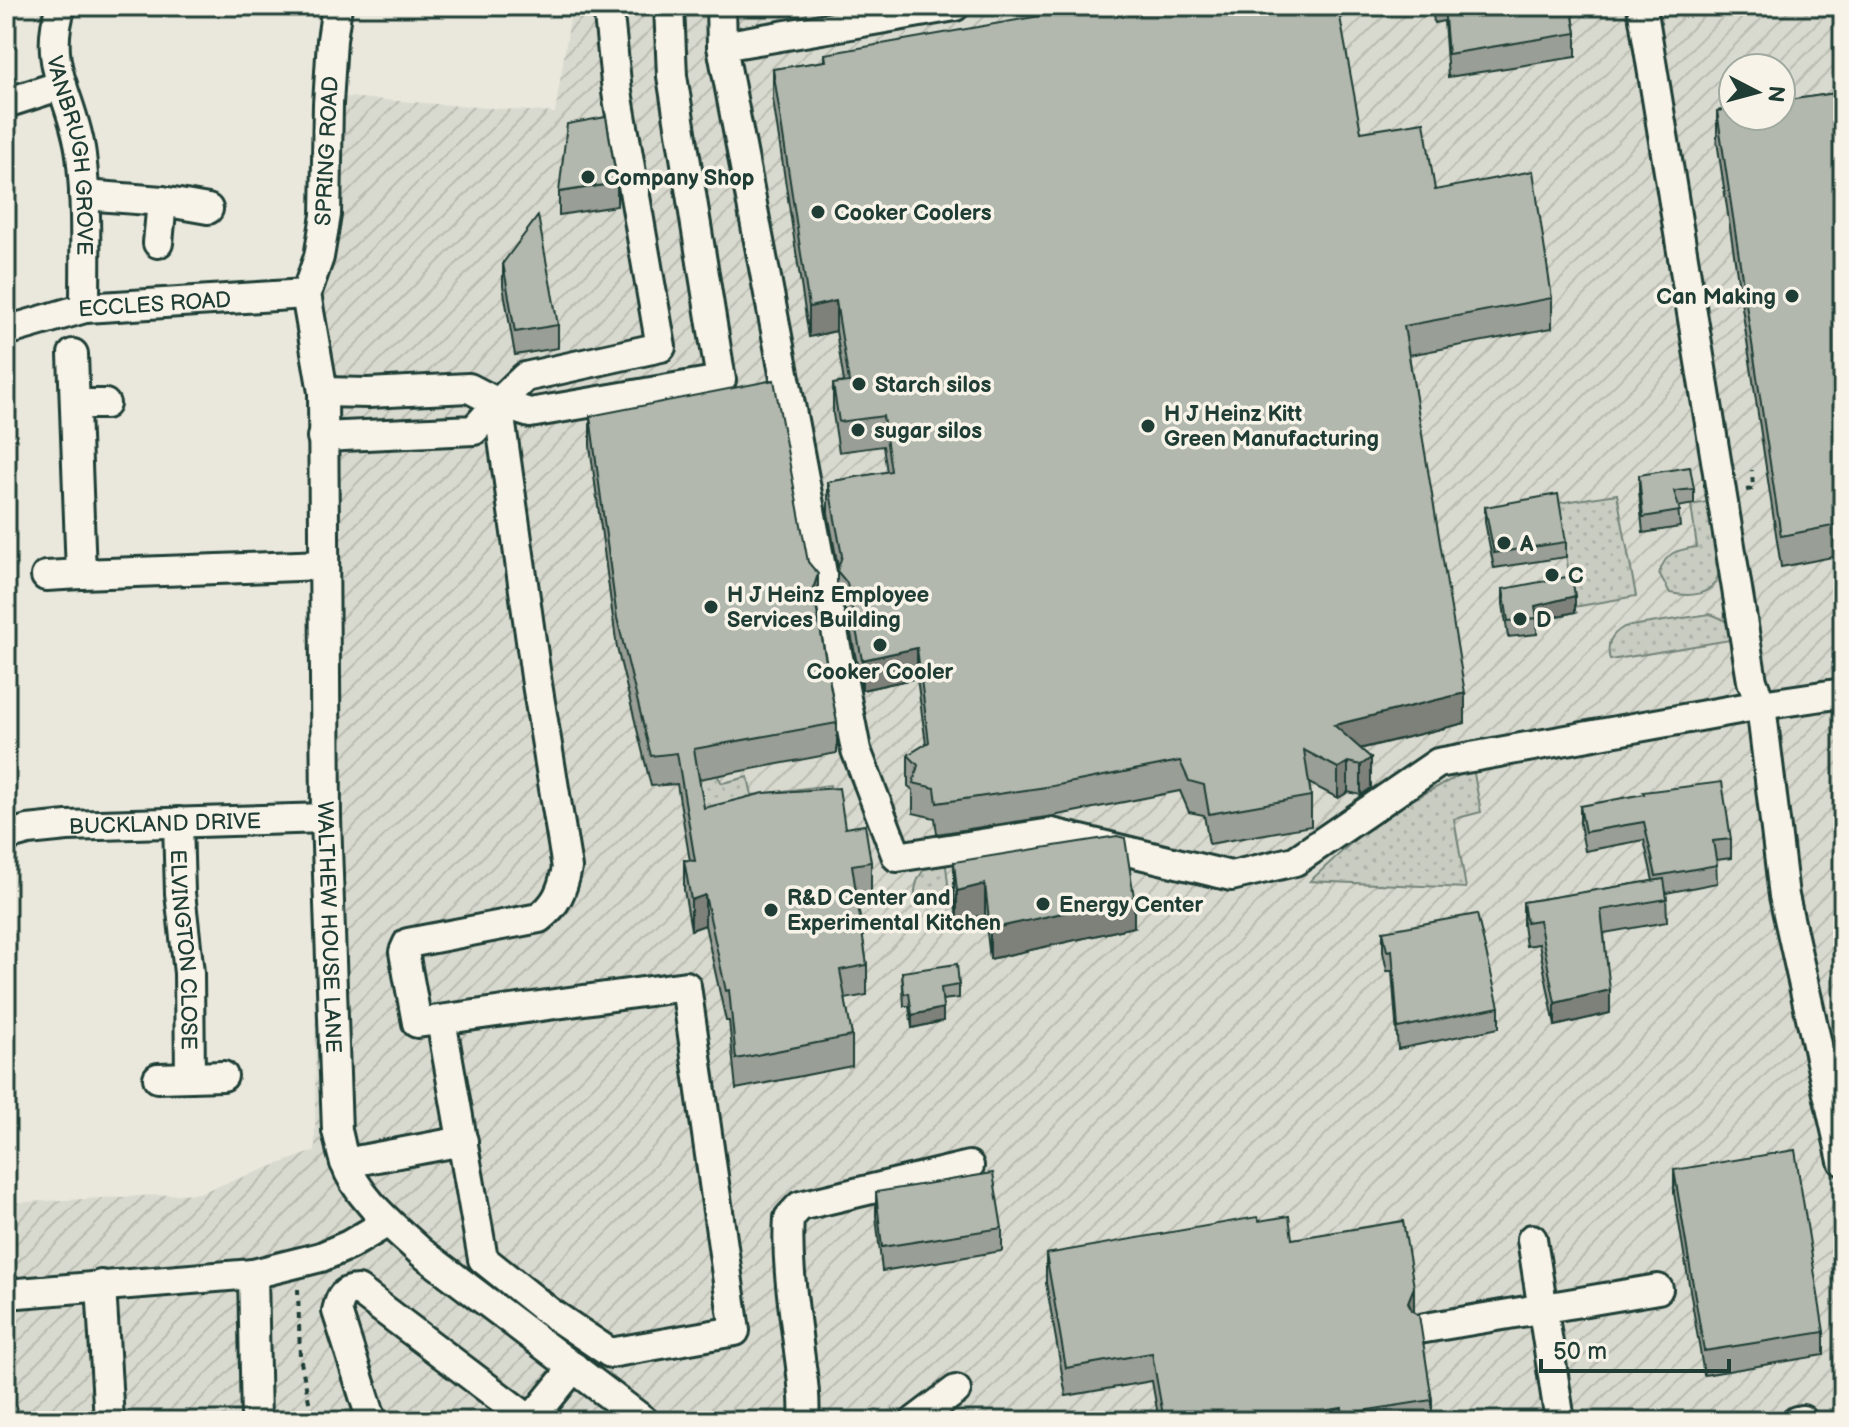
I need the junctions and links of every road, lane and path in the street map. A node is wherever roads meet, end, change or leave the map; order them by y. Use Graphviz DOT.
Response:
graph roads {
  1 [pos="61,6"];
  2 [pos="337,6"];
  3 [pos="608,6"];
  4 [pos="669,6"];
  5 [pos="721,6"];
  6 [pos="955,6"];
  7 [pos="1642,6"];
  8 [pos="870,13"];
  9 [pos="722,46"];
  10 [pos="62,85"];
  11 [pos="6,103"];
  12 [pos="84,195"];
  13 [pos="162,201"];
  14 [pos="208,209"];
  15 [pos="158,243"];
  16 [pos="306,294"];
  17 [pos="85,308"];
  18 [pos="6,331"];
  19 [pos="73,354"];
  20 [pos="323,392"];
  21 [pos="498,403"];
  22 [pos="76,404"];
  23 [pos="105,404"];
  24 [pos="322,437"];
  25 [pos="1752,470"];
  26 [pos="1740,491"];
  27 [pos="323,565"];
  28 [pos="81,574"];
  29 [pos="46,576"];
  30 [pos="1843,693"];
  31 [pos="1761,705"];
  32 [pos="326,818"];
  33 [pos="178,822"];
  34 [pos="6,836"];
  35 [pos="441,1020"];
  36 [pos="223,1076"];
  37 [pos="190,1077"];
  38 [pos="158,1078"];
  39 [pos="463,1141"];
  40 [pos="1843,1161"];
  41 [pos="345,1163"];
  42 [pos="969,1166"];
  43 [pos="388,1222"];
  44 [pos="1532,1239"];
  45 [pos="298,1264"];
  46 [pos="253,1274"];
  47 [pos="101,1285"];
  48 [pos="1658,1289"];
  49 [pos="6,1294"];
  50 [pos="1543,1309"];
  51 [pos="1425,1328"];
  52 [pos="574,1367"];
  53 [pos="956,1390"];
  54 [pos="641,1420"];
  55 [pos="109,1421"];
  56 [pos="256,1421"];
  57 [pos="313,1421"];
  58 [pos="372,1421"];
  59 [pos="804,1421"];
  60 [pos="915,1421"];
  61 [pos="1560,1421"];
  1 -- 10 [label="street, VANBRUGH GROVE"];
  2 -- 16 [label="street, SPRING ROAD"];
  3 -- 21 [label="street"];
  4 -- 21 [label="street"];
  5 -- 9 [label="street"];
  6 -- 8 [label="street"];
  7 -- 31 [label="street"];
  8 -- 9 [label="street"];
  9 -- 31 [label="street"];
  10 -- 11 [label="street"];
  10 -- 12 [label="street, VANBRUGH GROVE"];
  12 -- 13 [label="street"];
  12 -- 17 [label="street, VANBRUGH GROVE"];
  13 -- 14 [label="street"];
  13 -- 15 [label="street"];
  16 -- 17 [label="street, ECCLES ROAD"];
  16 -- 20 [label="street, WALTHEW HOUSE LANE"];
  17 -- 18 [label="street, ECCLES ROAD"];
  19 -- 22 [label="street"];
  20 -- 21 [label="street"];
  20 -- 24 [label="street, WALTHEW HOUSE LANE"];
  21 -- 24 [label="street"];
  21 -- 35 [label="street"];
  22 -- 23 [label="street"];
  22 -- 28 [label="street"];
  24 -- 27 [label="street, WALTHEW HOUSE LANE"];
  25 -- 26 [label="path"];
  27 -- 28 [label="street"];
  27 -- 32 [label="street, WALTHEW HOUSE LANE"];
  28 -- 29 [label="street"];
  30 -- 31 [label="street"];
  31 -- 40 [label="street"];
  32 -- 33 [label="street, BUCKLAND DRIVE"];
  32 -- 41 [label="street, WALTHEW HOUSE LANE"];
  33 -- 34 [label="street, BUCKLAND DRIVE"];
  33 -- 37 [label="street, ELVINGTON CLOSE"];
  35 -- 39 [label="street"];
  35 -- 39 [label="street"];
  36 -- 37 [label="street"];
  37 -- 38 [label="street"];
  39 -- 41 [label="street"];
  41 -- 43 [label="street, WALTHEW HOUSE LANE"];
  42 -- 59 [label="street"];
  43 -- 45 [label="street"];
  43 -- 52 [label="street, WALTHEW HOUSE LANE"];
  44 -- 50 [label="street"];
  45 -- 46 [label="street"];
  45 -- 57 [label="path"];
  46 -- 47 [label="street"];
  46 -- 56 [label="street"];
  47 -- 49 [label="street"];
  47 -- 55 [label="street"];
  48 -- 50 [label="street"];
  50 -- 51 [label="street"];
  50 -- 61 [label="street"];
  52 -- 54 [label="street, WALTHEW HOUSE LANE"];
  52 -- 58 [label="street"];
  53 -- 60 [label="street"];
}
